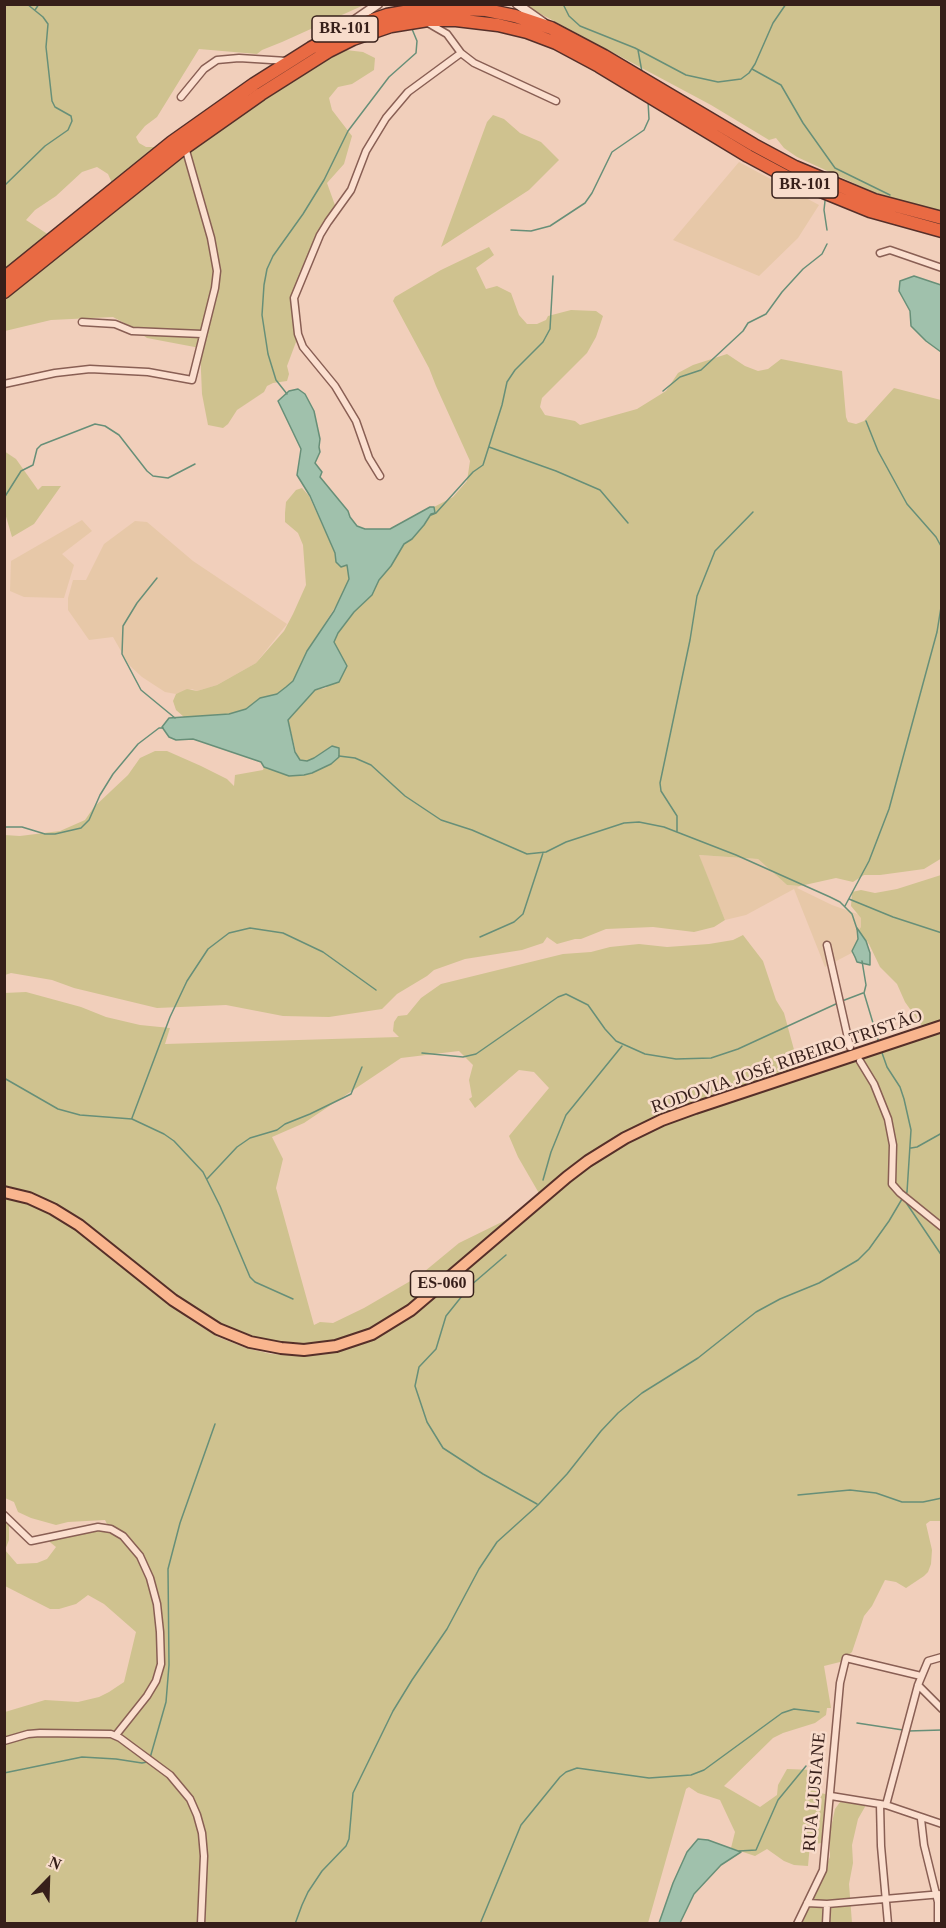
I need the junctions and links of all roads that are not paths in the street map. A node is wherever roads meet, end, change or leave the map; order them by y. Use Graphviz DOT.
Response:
graph roads {
  1 [pos="378,4"];
  2 [pos="517,4"];
  3 [pos="456,20"];
  4 [pos="414,21"];
  5 [pos="551,28"];
  6 [pos="336,34"];
  7 [pos="447,34"];
  8 [pos="461,53"];
  9 [pos="290,61"];
  10 [pos="180,97"];
  11 [pos="555,101"];
  12 [pos="185,147"];
  13 [pos="887,217"];
  14 [pos="942,218"];
  15 [pos="942,231"];
  16 [pos="942,238"];
  17 [pos="880,253"];
  18 [pos="942,268"];
  19 [pos="4,278"];
  20 [pos="4,292"];
  21 [pos="82,322"];
  22 [pos="202,334"];
  23 [pos="4,384"];
  24 [pos="380,476"];
  25 [pos="827,945"];
  26 [pos="942,1026"];
  27 [pos="850,1047"];
  28 [pos="860,1061"];
  29 [pos="4,1192"];
  30 [pos="942,1227"];
  31 [pos="4,1515"];
  32 [pos="942,1657"];
  33 [pos="921,1676"];
  34 [pos="918,1685"];
  35 [pos="942,1709"];
  36 [pos="116,1735"];
  37 [pos="4,1741"];
  38 [pos="831,1796"];
  39 [pos="883,1805"];
  40 [pos="921,1819"];
  41 [pos="942,1824"];
  42 [pos="939,1894"];
  43 [pos="887,1898"];
  44 [pos="807,1902"];
  45 [pos="827,1904"];
  46 [pos="201,1923"];
  47 [pos="797,1923"];
  48 [pos="826,1923"];
  49 [pos="888,1923"];
  50 [pos="938,1923"];
  1 -- 6 [label="street"];
  2 -- 5 [label="street"];
  3 -- 4 [label="highway, BR-101"];
  3 -- 7 [label="street"];
  3 -- 13 [label="highway, BR-101"];
  4 -- 7 [label="street"];
  4 -- 12 [label="highway, BR-101"];
  5 -- 6 [label="highway, BR-101"];
  5 -- 14 [label="highway, BR-101"];
  6 -- 9 [label="highway, BR-101"];
  7 -- 8 [label="street"];
  8 -- 11 [label="street"];
  8 -- 24 [label="street"];
  9 -- 10 [label="street"];
  9 -- 19 [label="highway, BR-101"];
  12 -- 20 [label="highway, BR-101"];
  12 -- 22 [label="street"];
  13 -- 15 [label="highway, BR-101"];
  13 -- 16 [label="highway"];
  17 -- 18 [label="street"];
  21 -- 22 [label="street"];
  22 -- 23 [label="street"];
  25 -- 27 [label="street"];
  26 -- 29 [label="main road, RODOVIA JOSÉ RIBEIRO TRISTÃO / ES-060"];
  28 -- 30 [label="street"];
  31 -- 36 [label="street"];
  32 -- 33 [label="street"];
  33 -- 34 [label="street"];
  33 -- 38 [label="street, RUA LUSIANE"];
  34 -- 35 [label="street"];
  34 -- 39 [label="street"];
  36 -- 37 [label="street"];
  36 -- 46 [label="street"];
  38 -- 39 [label="street"];
  38 -- 44 [label="street, RUA LUSIANE"];
  39 -- 40 [label="street"];
  39 -- 43 [label="street"];
  40 -- 41 [label="street"];
  40 -- 42 [label="street"];
  42 -- 43 [label="street"];
  42 -- 50 [label="street"];
  43 -- 45 [label="street"];
  43 -- 49 [label="street"];
  44 -- 45 [label="street"];
  44 -- 47 [label="street, RUA LUSIANE"];
  45 -- 48 [label="street"];
}
